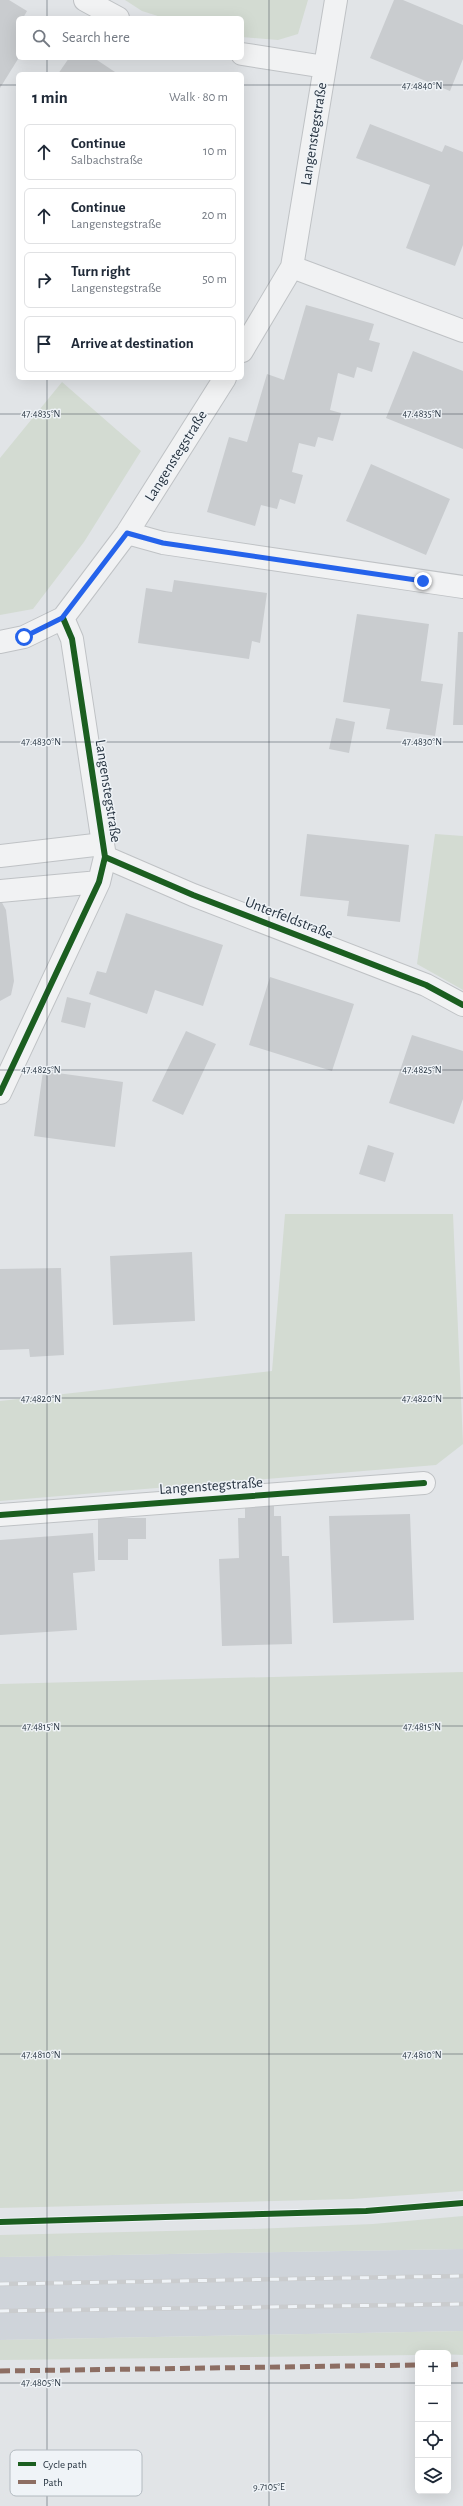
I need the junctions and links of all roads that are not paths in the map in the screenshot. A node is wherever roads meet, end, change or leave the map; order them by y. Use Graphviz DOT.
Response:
graph roads {
  1 [pos="85,0"];
  2 [pos="336,0"];
  3 [pos="114,16"];
  4 [pos="244,54"];
  5 [pos="325,67"];
  6 [pos="292,267"];
  7 [pos="463,330"];
  8 [pos="244,348"];
  9 [pos="224,380"];
  10 [pos="127,533"];
  11 [pos="463,587"];
  12 [pos="62,618"];
  13 [pos="0,642"];
  14 [pos="104,850"];
  15 [pos="0,856"];
  16 [pos="100,882"];
  17 [pos="0,891"];
  18 [pos="463,1006"];
  19 [pos="0,1093"];
  20 [pos="424,1483"];
  21 [pos="0,1516"];
  1 -- 3 [label="street"];
  2 -- 5 [label="street, Langenstegstraße"];
  4 -- 5 [label="street"];
  5 -- 6 [label="street, Langenstegstraße"];
  6 -- 7 [label="street"];
  6 -- 8 [label="street, Langenstegstraße"];
  9 -- 10 [label="street, Langenstegstraße"];
  10 -- 11 [label="street"];
  10 -- 12 [label="street, Langenstegstraße"];
  12 -- 13 [label="street"];
  12 -- 14 [label="street, Langenstegstraße"];
  14 -- 15 [label="street, Langenstegstraße"];
  14 -- 16 [label="street, Langenstegstraße"];
  14 -- 18 [label="street, Unterfeldstraße"];
  16 -- 17 [label="street"];
  16 -- 19 [label="street, Langenstegstraße"];
  20 -- 21 [label="street, Langenstegstraße"];
}
